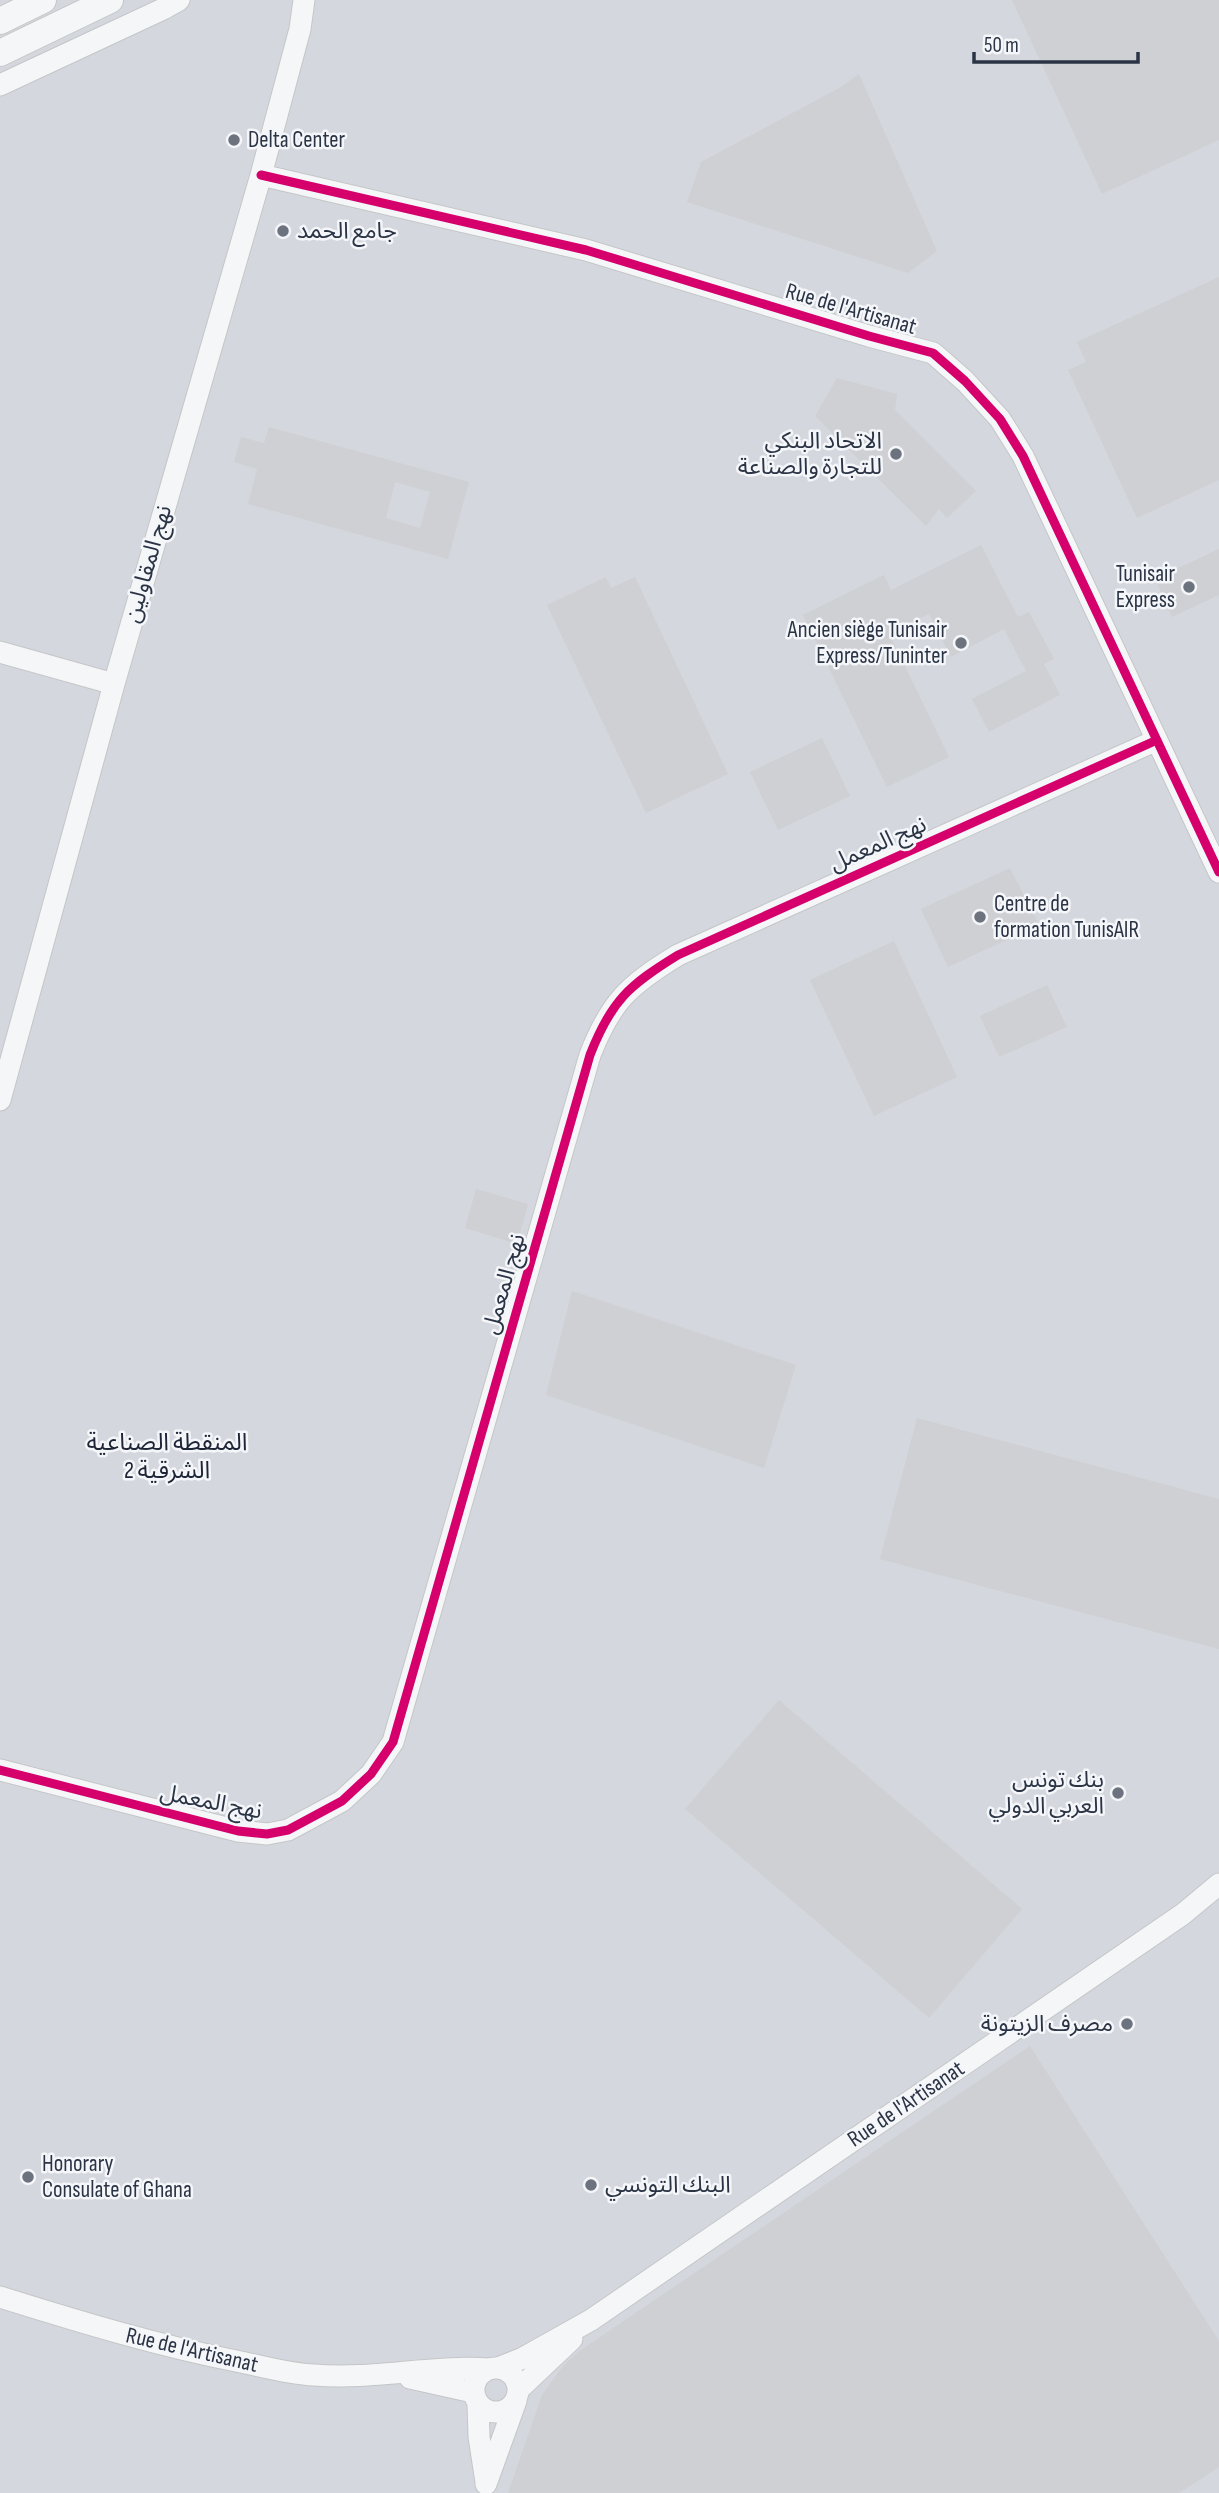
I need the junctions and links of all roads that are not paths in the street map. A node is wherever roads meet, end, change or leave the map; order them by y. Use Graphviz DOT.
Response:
graph roads {
  1 [pos="43,0"];
  2 [pos="110,0"];
  3 [pos="179,0"];
  4 [pos="288,0"];
  5 [pos="304,0"];
  6 [pos="0,21"];
  7 [pos="300,29"];
  8 [pos="0,52"];
  9 [pos="0,85"];
  10 [pos="261,175"];
  11 [pos="0,652"];
  12 [pos="114,684"];
  13 [pos="1157,740"];
  14 [pos="1219,872"];
  15 [pos="0,1100"];
  16 [pos="0,1770"];
  17 [pos="1219,1884"];
  18 [pos="0,2297"];
  19 [pos="591,2320"];
  20 [pos="494,2368"];
  21 [pos="388,2373"];
  22 [pos="517,2395"];
  23 [pos="476,2398"];
  24 [pos="486,2489"];
  1 -- 6 [label="street"];
  2 -- 8 [label="street"];
  3 -- 9 [label="street"];
  4 -- 7 [label="street"];
  5 -- 7 [label="street, نهج المقاولين"];
  7 -- 10 [label="street, نهج المقاولين"];
  10 -- 12 [label="street, نهج المقاولين"];
  10 -- 13 [label="street, Rue de l'Artisanat"];
  11 -- 12 [label="street"];
  12 -- 15 [label="street, نهج المقاولين"];
  13 -- 14 [label="street, Rue de l'Artisanat"];
  13 -- 16 [label="street, نهج المعمل"];
  17 -- 19 [label="street, Rue de l'Artisanat"];
  18 -- 21 [label="street, Rue de l'Artisanat"];
  19 -- 20 [label="street, Rue de l'Artisanat"];
  19 -- 22 [label="street, Rue de l'Artisanat"];
  20 -- 21 [label="street, Rue de l'Artisanat"];
  20 -- 22 [label="street"];
  20 -- 23 [label="street"];
  21 -- 23 [label="street, Rue de l'Artisanat"];
  22 -- 23 [label="street"];
  22 -- 24 [label="street"];
  23 -- 24 [label="street"];
}
